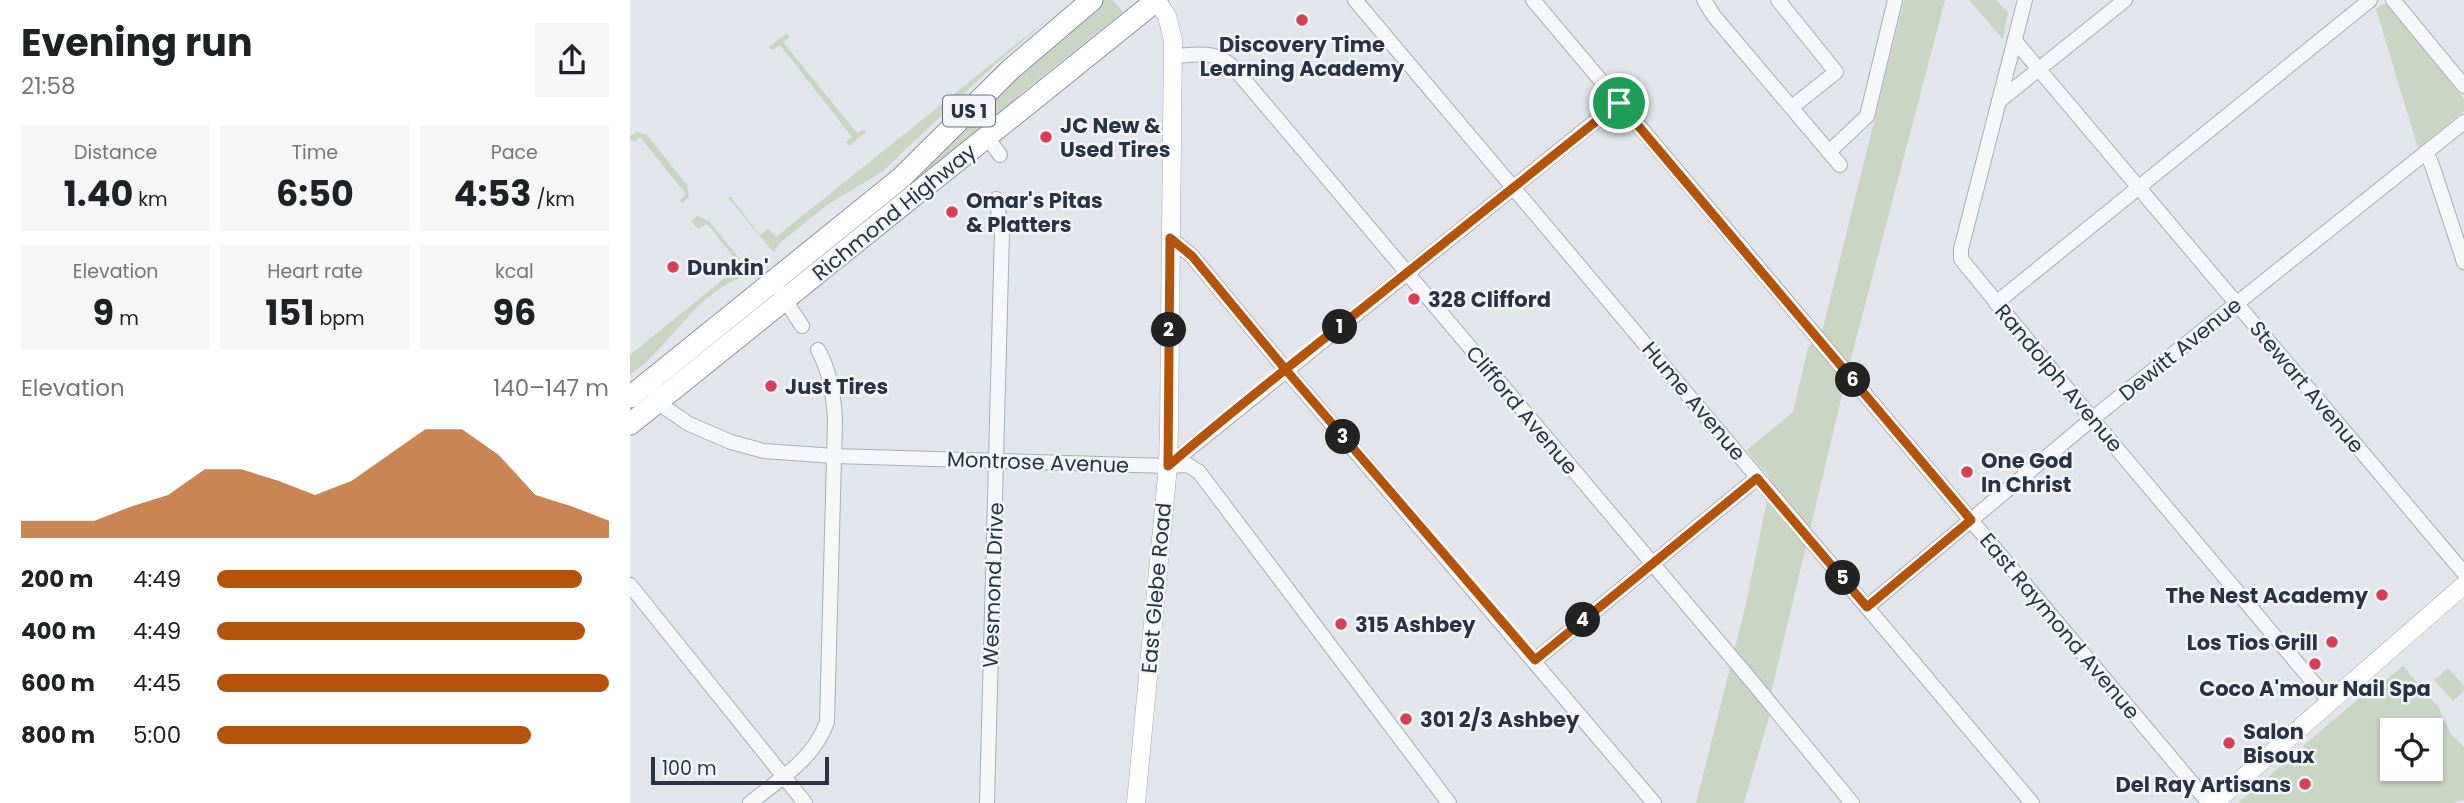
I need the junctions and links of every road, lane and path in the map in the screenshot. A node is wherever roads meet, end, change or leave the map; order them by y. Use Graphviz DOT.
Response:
graph roads {
  1 [pos="1093,0"];
  2 [pos="1156,0"];
  3 [pos="1355,0"];
  4 [pos="1533,0"];
  5 [pos="1895,0"];
  6 [pos="2025,0"];
  7 [pos="2125,0"];
  8 [pos="2370,0"];
  9 [pos="2393,0"];
  10 [pos="1785,2"];
  11 [pos="1711,3"];
  12 [pos="2015,41"];
  13 [pos="1173,56"];
  14 [pos="2039,69"];
  15 [pos="2464,86"];
  16 [pos="1999,101"];
  17 [pos="1619,103"];
  18 [pos="1792,107"];
  19 [pos="2464,122"];
  20 [pos="1829,152"];
  21 [pos="2426,152"];
  22 [pos="1840,165"];
  23 [pos="1514,186"];
  24 [pos="2138,188"];
  25 [pos="996,199"];
  26 [pos="1170,238"];
  27 [pos="2464,262"];
  28 [pos="1407,273"];
  29 [pos="779,291"];
  30 [pos="1996,303"];
  31 [pos="2236,303"];
  32 [pos="802,326"];
  33 [pos="818,350"];
  34 [pos="1286,370"];
  35 [pos="654,391"];
  36 [pos="630,397"];
  37 [pos="2092,419"];
  38 [pos="630,424"];
  39 [pos="834,456"];
  40 [pos="996,460"];
  41 [pos="1168,466"];
  42 [pos="1757,478"];
  43 [pos="1971,520"];
  44 [pos="1653,563"];
  45 [pos="2464,573"];
  46 [pos="630,585"];
  47 [pos="2464,586"];
  48 [pos="1867,607"];
  49 [pos="1535,660"];
  50 [pos="2329,701"];
  51 [pos="784,776"];
  52 [pos="750,803"];
  53 [pos="805,803"];
  54 [pos="987,803"];
  55 [pos="1136,803"];
  56 [pos="1449,803"];
  57 [pos="1654,803"];
  58 [pos="1852,803"];
  59 [pos="2032,803"];
  60 [pos="2211,803"];
  1 -- 29 [label="highway, Richmond Highway / US 1"];
  2 -- 13 [label="main road, East Glebe Road"];
  2 -- 29 [label="highway, Richmond Highway / US 1"];
  3 -- 23 [label="street, Hume Avenue"];
  4 -- 17 [label="street, East Raymond Avenue"];
  5 -- 20 [label="street"];
  6 -- 12 [label="street, Randolph Avenue"];
  7 -- 14 [label="street"];
  8 -- 24 [label="street"];
  9 -- 15 [label="street"];
  10 -- 18 [label="street"];
  11 -- 18 [label="street"];
  12 -- 14 [label="street, Stewart Avenue"];
  12 -- 16 [label="street, Randolph Avenue"];
  13 -- 26 [label="main road, East Glebe Road"];
  13 -- 28 [label="street, Clifford Avenue"];
  14 -- 16 [label="street"];
  14 -- 24 [label="street, Stewart Avenue"];
  16 -- 30 [label="street, Randolph Avenue"];
  17 -- 23 [label="street"];
  17 -- 43 [label="street, East Raymond Avenue"];
  18 -- 20 [label="street"];
  19 -- 21 [label="street, Dewitt Avenue"];
  20 -- 22 [label="street"];
  21 -- 27 [label="street"];
  21 -- 31 [label="street, Dewitt Avenue"];
  23 -- 28 [label="street"];
  23 -- 42 [label="street, Hume Avenue"];
  24 -- 30 [label="street"];
  24 -- 31 [label="street, Stewart Avenue"];
  25 -- 40 [label="street, Wesmond Drive"];
  26 -- 34 [label="street"];
  26 -- 41 [label="main road, East Glebe Road"];
  28 -- 34 [label="street"];
  28 -- 44 [label="street, Clifford Avenue"];
  29 -- 32 [label="street"];
  29 -- 35 [label="highway, Richmond Highway / US 1"];
  30 -- 37 [label="street, Randolph Avenue"];
  31 -- 37 [label="street, Dewitt Avenue"];
  31 -- 45 [label="street, Stewart Avenue"];
  33 -- 39 [label="street"];
  34 -- 41 [label="street"];
  34 -- 49 [label="street"];
  35 -- 36 [label="highway, Richmond Highway / US 1"];
  35 -- 38 [label="highway, Richmond Highway / US 1"];
  35 -- 39 [label="street, Montrose Avenue"];
  37 -- 43 [label="street, Dewitt Avenue"];
  37 -- 50 [label="street, Randolph Avenue"];
  39 -- 40 [label="street, Montrose Avenue"];
  39 -- 51 [label="street"];
  40 -- 41 [label="street, Montrose Avenue"];
  40 -- 54 [label="street, Wesmond Drive"];
  41 -- 55 [label="main road, East Glebe Road"];
  41 -- 56 [label="street, Montrose Avenue"];
  42 -- 44 [label="street"];
  42 -- 48 [label="street, Hume Avenue"];
  43 -- 48 [label="street, Dewitt Avenue"];
  43 -- 60 [label="street, East Raymond Avenue"];
  44 -- 49 [label="street"];
  44 -- 58 [label="street, Clifford Avenue"];
  46 -- 51 [label="street"];
  47 -- 50 [label="main road"];
  48 -- 59 [label="street, Hume Avenue"];
  49 -- 57 [label="street"];
  50 -- 60 [label="main road"];
  51 -- 52 [label="street"];
  51 -- 53 [label="street"];
}
